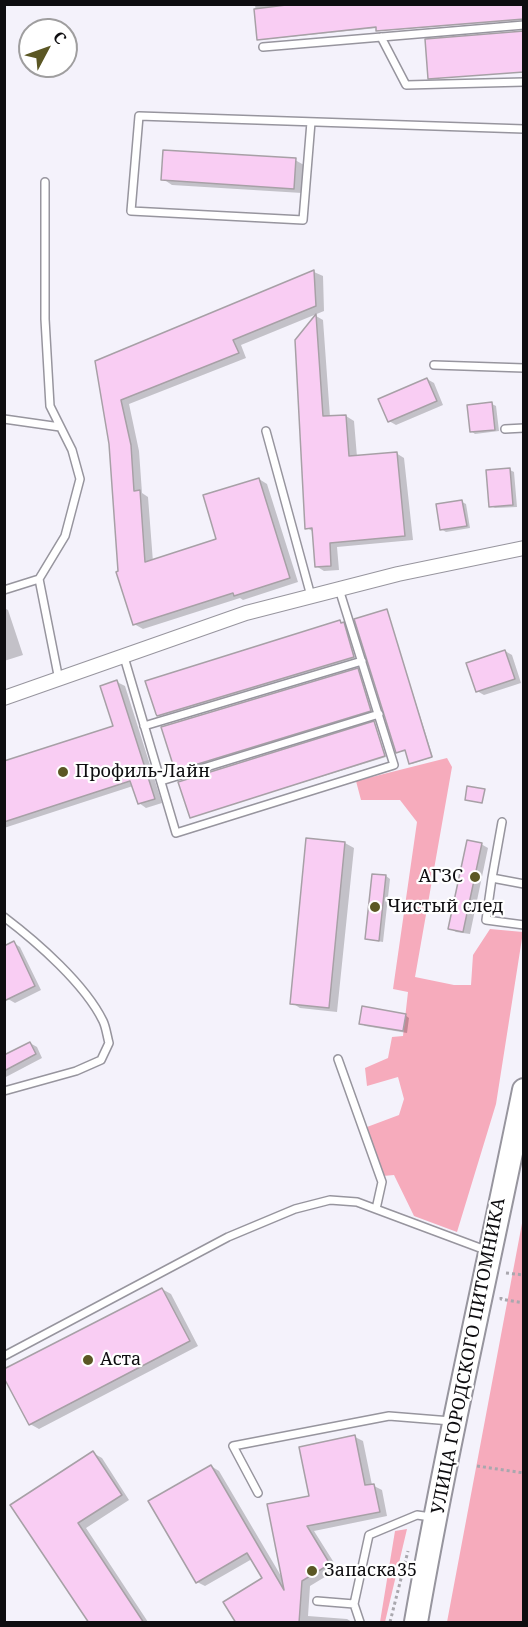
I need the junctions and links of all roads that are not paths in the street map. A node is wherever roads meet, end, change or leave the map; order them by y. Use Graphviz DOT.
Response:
graph roads {
  1 [pos="524,26"];
  2 [pos="381,37"];
  3 [pos="263,47"];
  4 [pos="524,82"];
  5 [pos="310,122"];
  6 [pos="524,129"];
  7 [pos="45,182"];
  8 [pos="434,365"];
  9 [pos="524,368"];
  10 [pos="4,419"];
  11 [pos="60,427"];
  12 [pos="524,428"];
  13 [pos="506,429"];
  14 [pos="266,431"];
  15 [pos="524,548"];
  16 [pos="39,579"];
  17 [pos="339,589"];
  18 [pos="4,590"];
  19 [pos="311,596"];
  20 [pos="124,657"];
  21 [pos="362,661"];
  22 [pos="59,680"];
  23 [pos="4,698"];
  24 [pos="379,714"];
  25 [pos="144,726"];
  26 [pos="161,781"];
  27 [pos="501,822"];
  28 [pos="492,878"];
  29 [pos="524,884"];
  30 [pos="4,917"];
  31 [pos="524,925"];
  32 [pos="338,1059"];
  33 [pos="524,1090"];
  34 [pos="4,1091"];
  35 [pos="376,1209"];
  36 [pos="490,1252"];
  37 [pos="4,1356"];
  38 [pos="454,1422"];
  39 [pos="258,1493"];
  40 [pos="436,1518"];
  41 [pos="317,1601"];
  42 [pos="354,1604"];
  43 [pos="360,1623"];
  44 [pos="416,1623"];
  1 -- 2 [label="lane"];
  2 -- 3 [label="lane"];
  2 -- 4 [label="lane"];
  5 -- 5 [label="lane"];
  5 -- 6 [label="lane"];
  7 -- 11 [label="lane"];
  8 -- 9 [label="lane"];
  10 -- 11 [label="lane"];
  11 -- 16 [label="lane"];
  12 -- 13 [label="lane"];
  14 -- 19 [label="lane"];
  15 -- 17 [label="street"];
  16 -- 18 [label="lane"];
  16 -- 22 [label="lane"];
  17 -- 19 [label="street"];
  17 -- 21 [label="lane"];
  19 -- 20 [label="street"];
  20 -- 22 [label="street"];
  20 -- 25 [label="lane"];
  21 -- 24 [label="lane"];
  21 -- 25 [label="lane"];
  22 -- 23 [label="street"];
  24 -- 26 [label="lane"];
  24 -- 26 [label="lane"];
  25 -- 26 [label="lane"];
  27 -- 28 [label="lane"];
  28 -- 29 [label="lane"];
  28 -- 31 [label="lane"];
  30 -- 34 [label="lane"];
  32 -- 35 [label="lane"];
  33 -- 36 [label="main road, УЛИЦА ГОРОДСКОГО ПИТОМНИКА"];
  35 -- 36 [label="lane"];
  35 -- 37 [label="lane"];
  36 -- 38 [label="main road, УЛИЦА ГОРОДСКОГО ПИТОМНИКА"];
  38 -- 39 [label="lane"];
  38 -- 40 [label="main road, УЛИЦА ГОРОДСКОГО ПИТОМНИКА"];
  40 -- 42 [label="lane"];
  40 -- 44 [label="main road, УЛИЦА ГОРОДСКОГО ПИТОМНИКА"];
  41 -- 42 [label="lane"];
  42 -- 43 [label="lane"];
}
